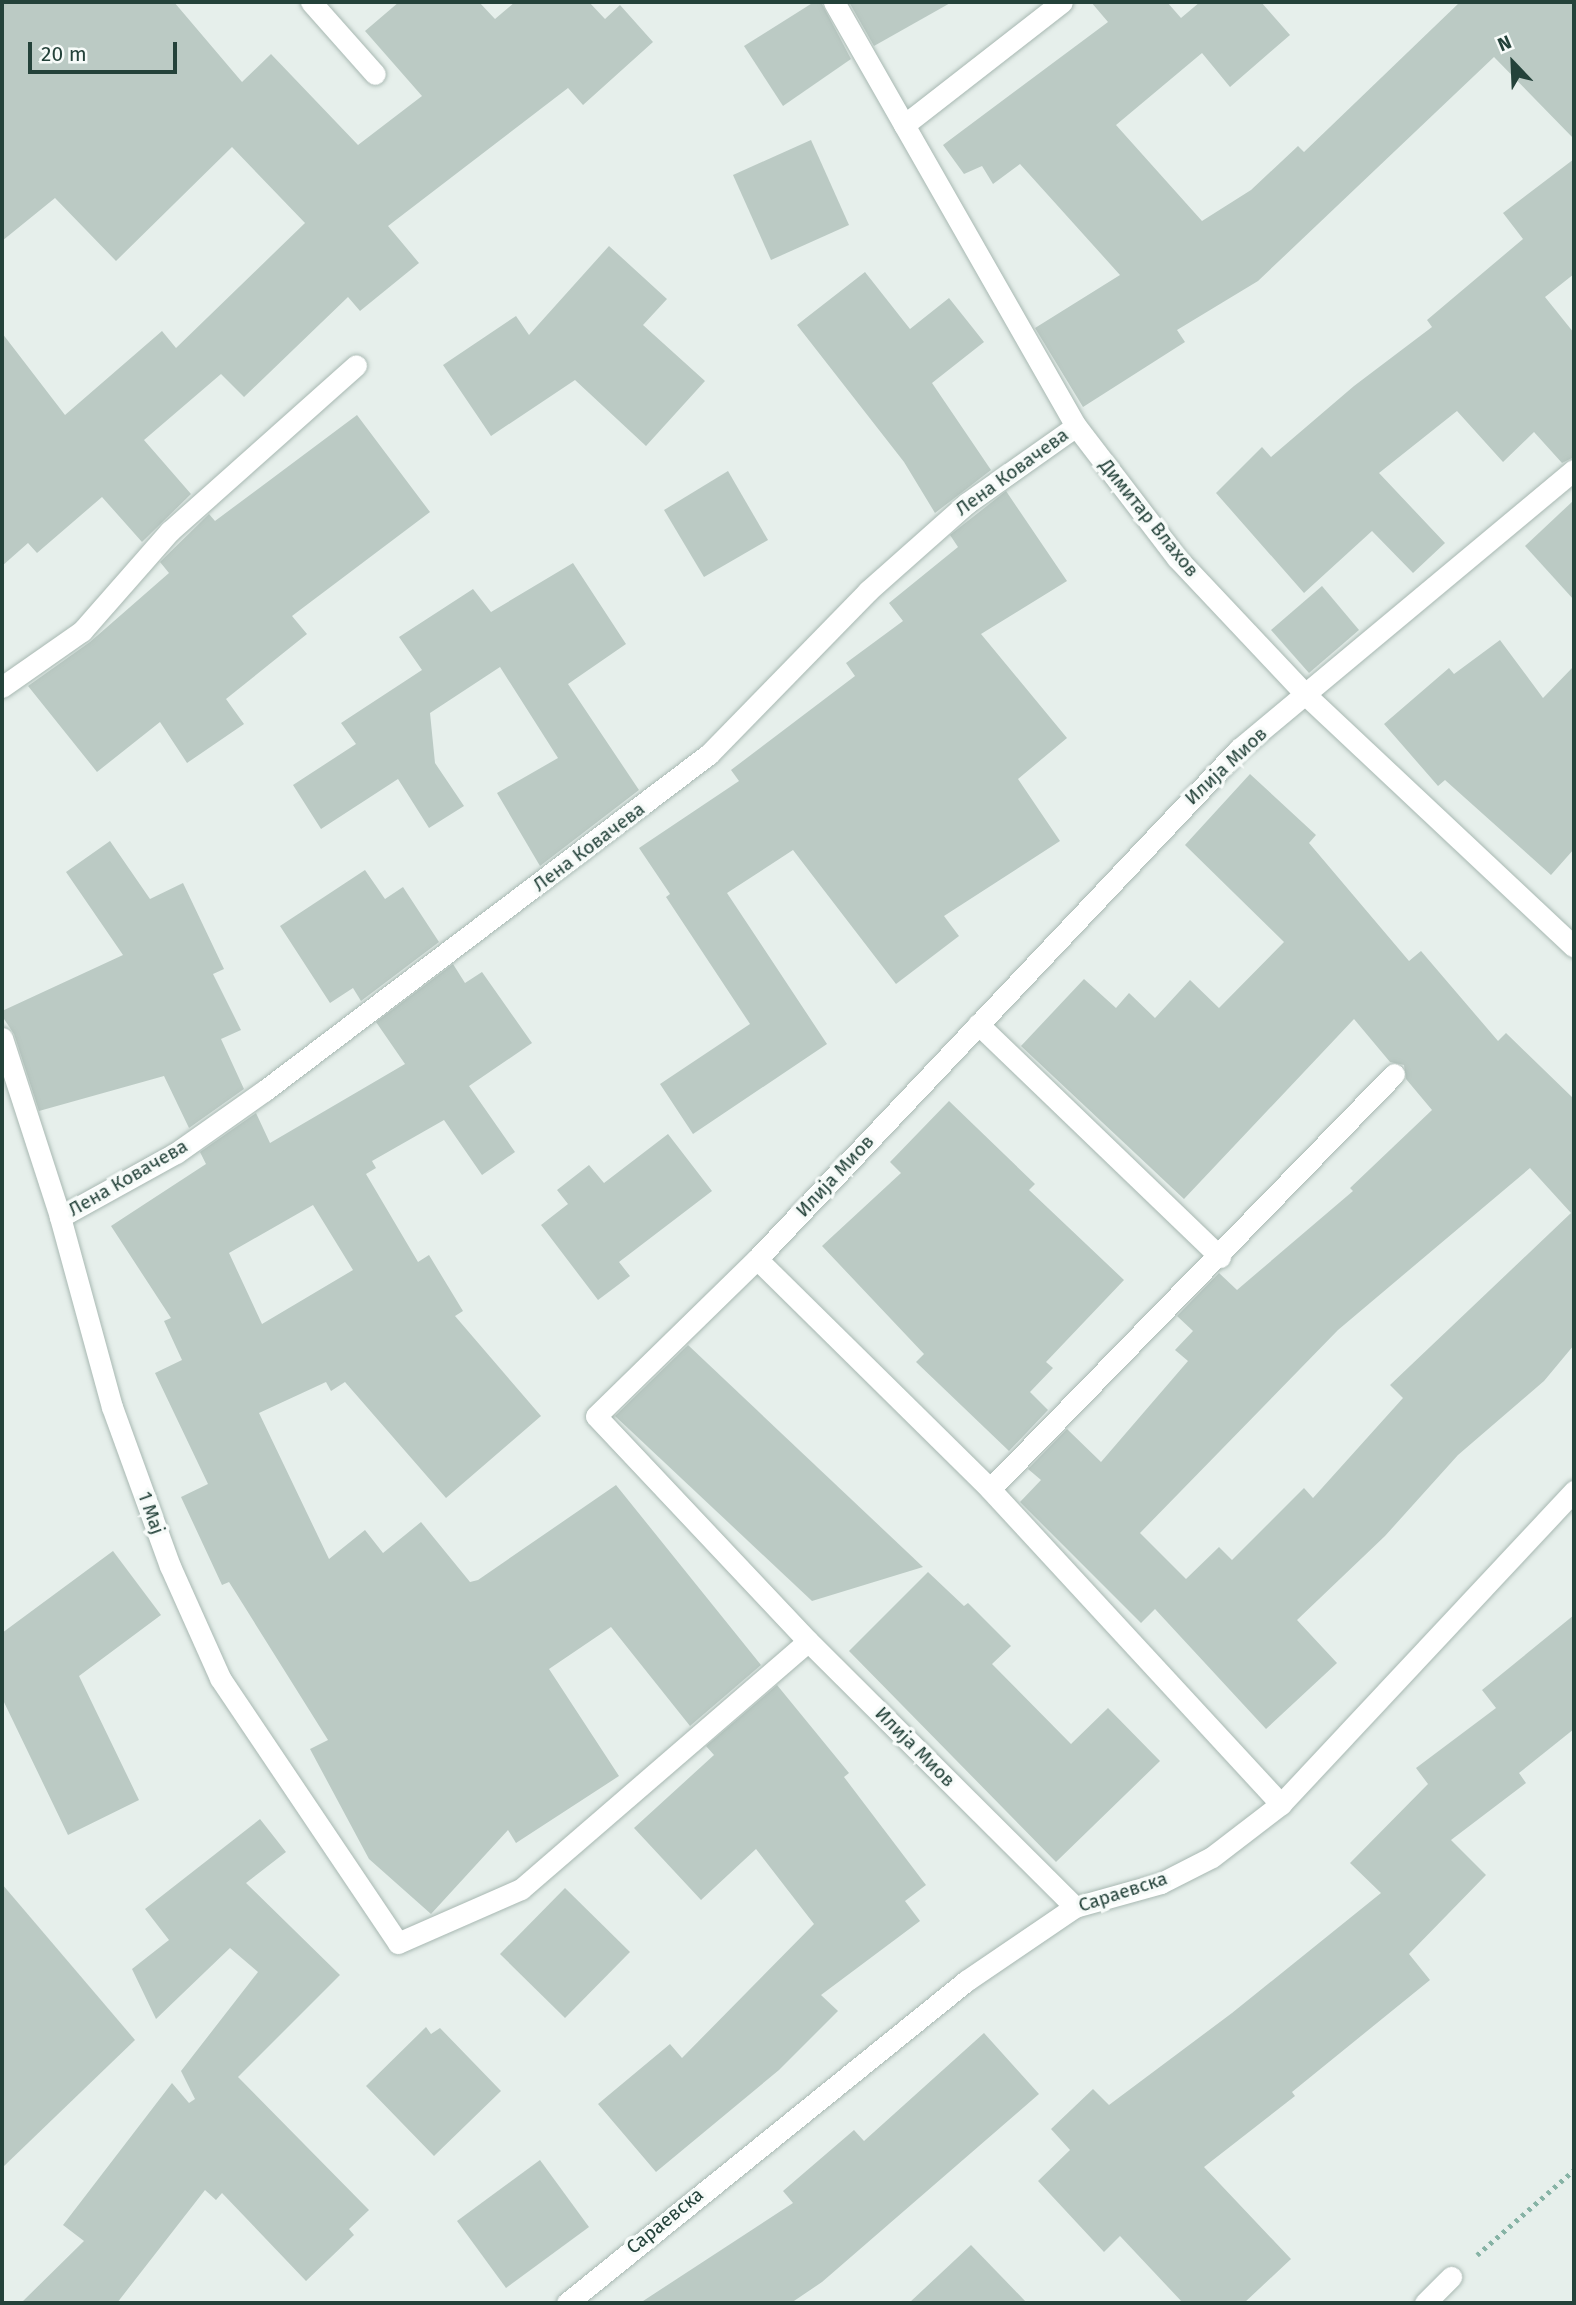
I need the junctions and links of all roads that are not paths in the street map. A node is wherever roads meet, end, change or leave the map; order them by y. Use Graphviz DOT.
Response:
graph roads {
  1 [pos="310,2"];
  2 [pos="834,2"];
  3 [pos="1062,2"];
  4 [pos="375,74"];
  5 [pos="904,125"];
  6 [pos="356,365"];
  7 [pos="1076,426"];
  8 [pos="1574,470"];
  9 [pos="2,687"];
  10 [pos="1307,696"];
  11 [pos="1574,947"];
  12 [pos="978,1024"];
  13 [pos="2,1038"];
  14 [pos="1394,1074"];
  15 [pos="60,1217"];
  16 [pos="1220,1257"];
  17 [pos="757,1259"];
  18 [pos="990,1489"];
  19 [pos="1574,1491"];
  20 [pos="808,1641"];
  21 [pos="1280,1804"];
  22 [pos="1075,1907"];
  23 [pos="1451,2277"];
  24 [pos="567,2303"];
  25 [pos="1425,2303"];
  1 -- 4 [label="street"];
  2 -- 5 [label="street, Димитар Влахов"];
  3 -- 5 [label="street"];
  5 -- 7 [label="street, Димитар Влахов"];
  6 -- 9 [label="street"];
  7 -- 10 [label="street, Димитар Влахов"];
  7 -- 15 [label="street, Лена Ковачева"];
  8 -- 10 [label="street, Илија Миов"];
  10 -- 11 [label="street, Димитар Влахов"];
  10 -- 12 [label="street, Илија Миов"];
  12 -- 16 [label="street"];
  12 -- 17 [label="street, Илија Миов"];
  13 -- 15 [label="street, 1 Мај"];
  14 -- 16 [label="street"];
  15 -- 20 [label="street, 1 Мај"];
  16 -- 18 [label="street"];
  17 -- 18 [label="street"];
  17 -- 20 [label="street, Илија Миов"];
  18 -- 21 [label="street"];
  19 -- 21 [label="street, Сараевска"];
  20 -- 22 [label="street, Илија Миов"];
  21 -- 22 [label="street, Сараевска"];
  22 -- 24 [label="street, Сараевска"];
  23 -- 25 [label="street"];
}
